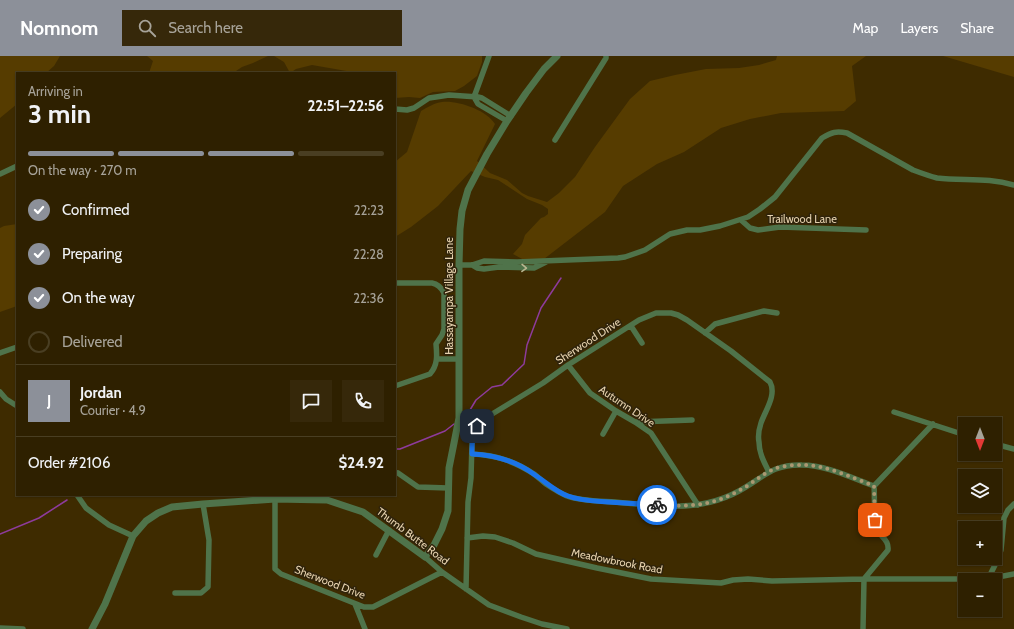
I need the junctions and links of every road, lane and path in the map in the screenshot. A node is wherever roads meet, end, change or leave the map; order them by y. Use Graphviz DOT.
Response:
graph roads {
  1 [pos="489,56"];
  2 [pos="557,56"];
  3 [pos="606,56"];
  4 [pos="474,97"];
  5 [pos="396,109"];
  6 [pos="509,118"];
  7 [pos="555,140"];
  8 [pos="16,166"];
  9 [pos="0,174"];
  10 [pos="1014,184"];
  11 [pos="741,220"];
  12 [pos="866,230"];
  13 [pos="459,265"];
  14 [pos="396,283"];
  15 [pos="777,313"];
  16 [pos="631,326"];
  17 [pos="705,333"];
  18 [pos="642,343"];
  19 [pos="16,347"];
  20 [pos="0,353"];
  21 [pos="437,359"];
  22 [pos="459,360"];
  23 [pos="568,365"];
  24 [pos="396,386"];
  25 [pos="0,393"];
  26 [pos="16,405"];
  27 [pos="616,411"];
  28 [pos="894,412"];
  29 [pos="692,420"];
  30 [pos="635,422"];
  31 [pos="933,424"];
  32 [pos="958,433"];
  33 [pos="603,434"];
  34 [pos="1002,446"];
  35 [pos="1014,449"];
  36 [pos="472,454"];
  37 [pos="769,472"];
  38 [pos="398,473"];
  39 [pos="874,486"];
  40 [pos="448,488"];
  41 [pos="77,496"];
  42 [pos="275,499"];
  43 [pos="203,504"];
  44 [pos="1014,504"];
  45 [pos="698,505"];
  46 [pos="389,530"];
  47 [pos="133,536"];
  48 [pos="467,538"];
  49 [pos="376,555"];
  50 [pos="425,557"];
  51 [pos="442,572"];
  52 [pos="991,573"];
  53 [pos="1014,574"];
  54 [pos="1002,576"];
  55 [pos="864,579"];
  56 [pos="958,579"];
  57 [pos="466,589"];
  58 [pos="175,593"];
  59 [pos="355,604"];
  60 [pos="0,628"];
  61 [pos="23,629"];
  62 [pos="92,629"];
  63 [pos="365,629"];
  64 [pos="567,629"];
  65 [pos="863,629"];
  1 -- 4 [label="street"];
  2 -- 6 [label="street, Hassayampa Village Lane"];
  3 -- 7 [label="street"];
  4 -- 5 [label="street"];
  4 -- 6 [label="street"];
  6 -- 13 [label="street, Hassayampa Village Lane"];
  8 -- 9 [label="street"];
  10 -- 11 [label="street"];
  11 -- 12 [label="street, Trailwood Lane"];
  11 -- 13 [label="street"];
  13 -- 22 [label="street, Hassayampa Village Lane"];
  14 -- 21 [label="street"];
  15 -- 17 [label="street"];
  16 -- 17 [label="street, Sherwood Drive"];
  16 -- 18 [label="street"];
  16 -- 23 [label="street, Sherwood Drive"];
  17 -- 37 [label="street, Sherwood Drive"];
  19 -- 20 [label="street"];
  21 -- 22 [label="street"];
  21 -- 24 [label="street"];
  22 -- 40 [label="street, Hassayampa Village Lane"];
  23 -- 27 [label="street, Autumn Drive"];
  23 -- 36 [label="street, Sherwood Drive"];
  25 -- 26 [label="street"];
  27 -- 30 [label="street, Autumn Drive"];
  27 -- 33 [label="street"];
  28 -- 31 [label="street"];
  29 -- 30 [label="street"];
  30 -- 45 [label="street, Autumn Drive"];
  31 -- 32 [label="street"];
  31 -- 39 [label="street"];
  34 -- 35 [label="street"];
  36 -- 45 [label="street"];
  36 -- 48 [label="street, Sherwood Drive"];
  37 -- 39 [label="street"];
  37 -- 45 [label="street"];
  38 -- 40 [label="street"];
  39 -- 55 [label="street"];
  40 -- 50 [label="street, Hassayampa Village Lane"];
  41 -- 47 [label="street"];
  42 -- 43 [label="street, Thumb Butte Road"];
  42 -- 46 [label="street, Thumb Butte Road"];
  42 -- 59 [label="street, Sherwood Drive"];
  43 -- 47 [label="street, Thumb Butte Road"];
  43 -- 58 [label="street"];
  44 -- 52 [label="street"];
  46 -- 49 [label="street"];
  46 -- 50 [label="street, Thumb Butte Road"];
  47 -- 62 [label="street, Thumb Butte Road"];
  48 -- 55 [label="street, Meadowbrook Road"];
  48 -- 57 [label="street, Sherwood Drive"];
  50 -- 51 [label="street, Thumb Butte Road"];
  51 -- 57 [label="street, Thumb Butte Road"];
  51 -- 59 [label="street, Sherwood Drive"];
  53 -- 54 [label="street, Meadowbrook Road"];
  55 -- 56 [label="street, Meadowbrook Road"];
  55 -- 65 [label="street"];
  57 -- 64 [label="street, Thumb Butte Road"];
  59 -- 63 [label="street"];
  60 -- 61 [label="street"];
}
